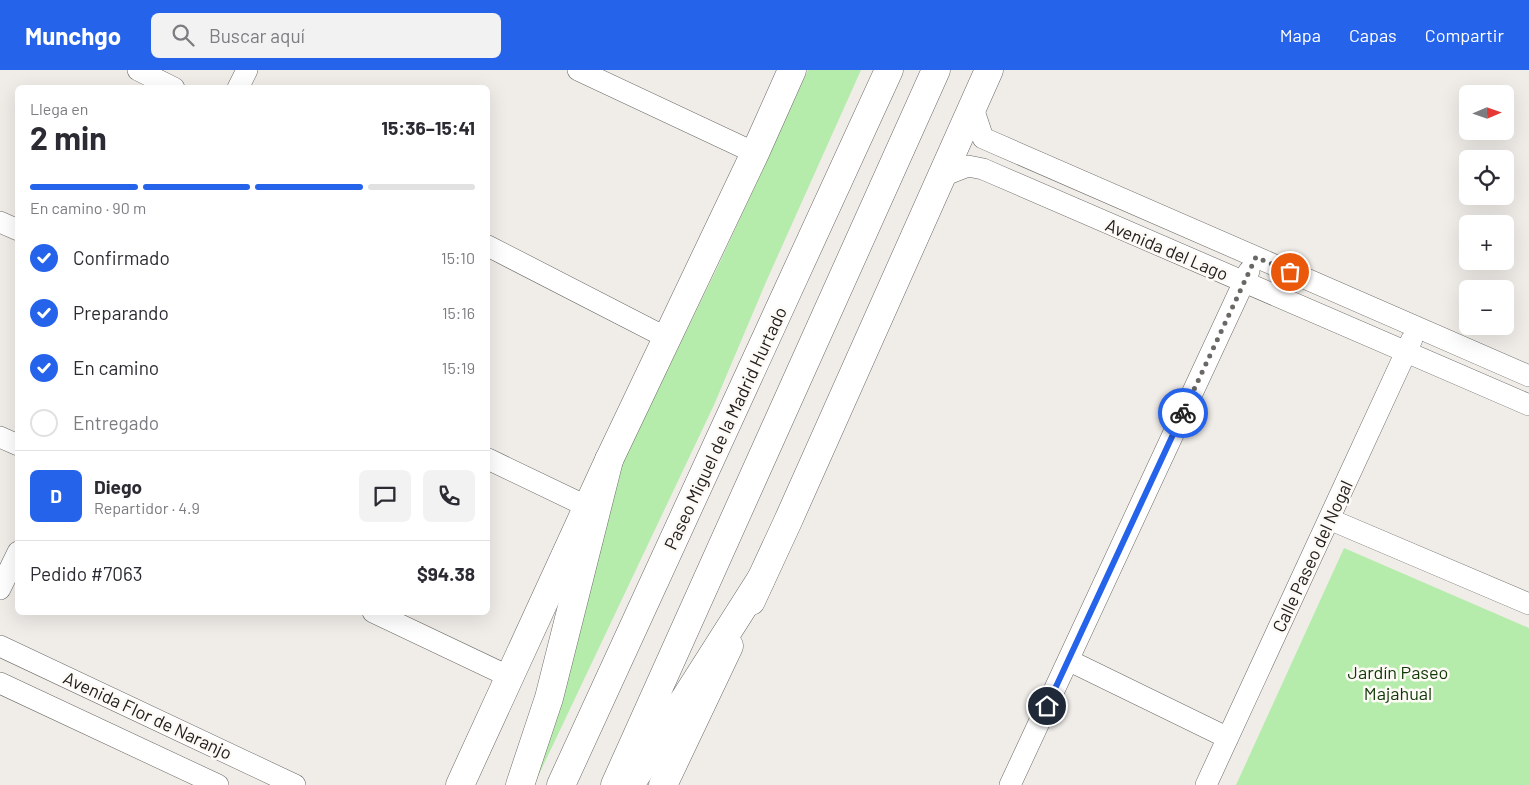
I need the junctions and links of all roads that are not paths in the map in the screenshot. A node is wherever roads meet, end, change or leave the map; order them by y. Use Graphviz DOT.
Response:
graph roads {
  1 [pos="138,70"];
  2 [pos="247,70"];
  3 [pos="578,70"];
  4 [pos="792,70"];
  5 [pos="889,70"];
  6 [pos="936,70"];
  7 [pos="989,70"];
  8 [pos="168,85"];
  9 [pos="240,85"];
  10 [pos="973,108"];
  11 [pos="755,153"];
  12 [pos="940,177"];
  13 [pos="1166,218"];
  14 [pos="0,222"];
  15 [pos="15,229"];
  16 [pos="1156,244"];
  17 [pos="490,247"];
  18 [pos="1256,257"];
  19 [pos="1244,282"];
  20 [pos="1418,327"];
  21 [pos="667,338"];
  22 [pos="1406,352"];
  23 [pos="1529,376"];
  24 [pos="1529,405"];
  25 [pos="0,437"];
  26 [pos="15,444"];
  27 [pos="490,460"];
  28 [pos="609,460"];
  29 [pos="588,507"];
  30 [pos="1329,519"];
  31 [pos="15,558"];
  32 [pos="761,579"];
  33 [pos="0,588"];
  34 [pos="1529,604"];
  35 [pos="379,615"];
  36 [pos="0,646"];
  37 [pos="1068,660"];
  38 [pos="510,677"];
  39 [pos="0,683"];
  40 [pos="1228,738"];
  41 [pos="218,785"];
  42 [pos="295,785"];
  43 [pos="460,785"];
  44 [pos="520,785"];
  45 [pos="561,785"];
  46 [pos="615,785"];
  47 [pos="630,785"];
  48 [pos="663,785"];
  49 [pos="1010,785"];
  50 [pos="1206,785"];
  1 -- 8 [label="street"];
  2 -- 9 [label="street"];
  3 -- 11 [label="street"];
  4 -- 11 [label="main road"];
  5 -- 45 [label="main road, Paseo Miguel de la Madrid Hurtado"];
  6 -- 46 [label="main road"];
  7 -- 10 [label="main road"];
  10 -- 12 [label="main road"];
  10 -- 13 [label="street, Avenida del Lago"];
  11 -- 21 [label="main road"];
  12 -- 16 [label="street, Avenida del Lago"];
  12 -- 32 [label="main road"];
  13 -- 16 [label="street"];
  13 -- 18 [label="street, Avenida del Lago"];
  14 -- 15 [label="street"];
  16 -- 19 [label="street, Avenida del Lago"];
  17 -- 21 [label="street"];
  18 -- 19 [label="street"];
  18 -- 20 [label="street, Avenida del Lago"];
  19 -- 22 [label="street, Avenida del Lago"];
  19 -- 37 [label="street"];
  20 -- 22 [label="street, Calle Paseo del Nogal"];
  20 -- 23 [label="street, Avenida del Lago"];
  21 -- 28 [label="main road"];
  22 -- 24 [label="street, Avenida del Lago"];
  22 -- 30 [label="street, Calle Paseo del Nogal"];
  25 -- 26 [label="street"];
  27 -- 29 [label="street"];
  28 -- 29 [label="main road"];
  28 -- 44 [label="main road"];
  29 -- 38 [label="main road"];
  30 -- 34 [label="street"];
  30 -- 40 [label="street, Calle Paseo del Nogal"];
  31 -- 33 [label="street"];
  32 -- 47 [label="main road"];
  32 -- 48 [label="main road"];
  35 -- 38 [label="street"];
  36 -- 42 [label="street, Avenida Flor de Naranjo"];
  37 -- 40 [label="street"];
  37 -- 49 [label="street"];
  38 -- 43 [label="main road"];
  39 -- 41 [label="street, Avenida Flor de Naranjo"];
  40 -- 50 [label="street, Calle Paseo del Nogal"];
}
